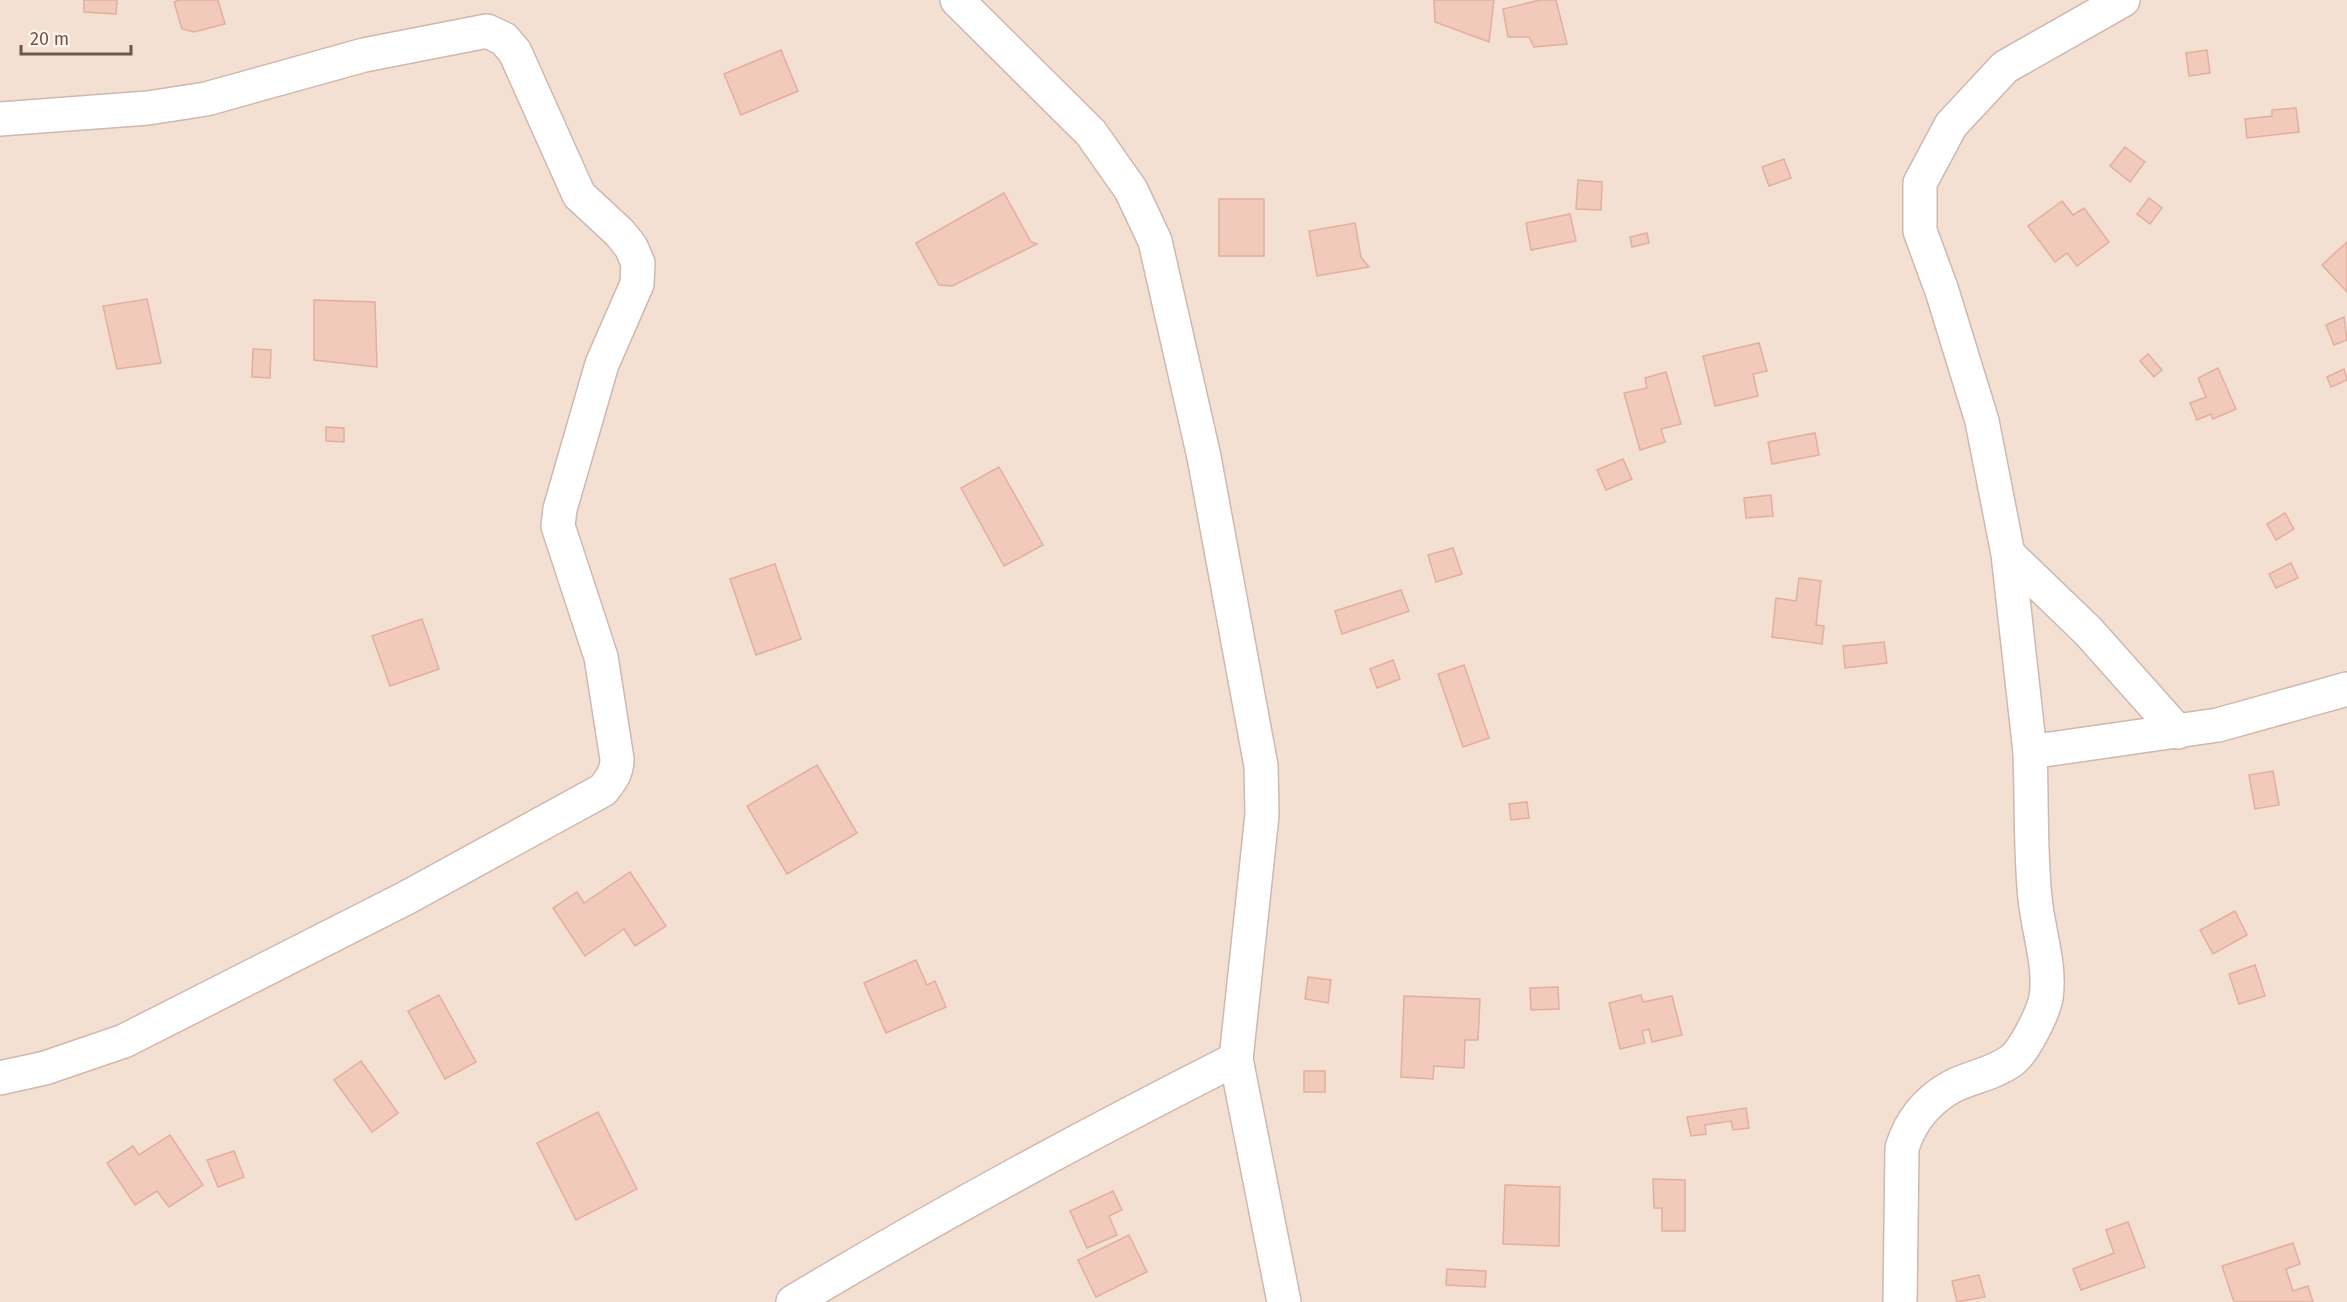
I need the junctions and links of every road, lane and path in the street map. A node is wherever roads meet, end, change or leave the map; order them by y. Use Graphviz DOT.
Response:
graph roads {
  1 [pos="957,0"];
  2 [pos="2122,0"];
  3 [pos="0,119"];
  4 [pos="2008,554"];
  5 [pos="2347,689"];
  6 [pos="2178,732"];
  7 [pos="2030,752"];
  8 [pos="1236,1059"];
  9 [pos="0,1078"];
  10 [pos="793,1302"];
  11 [pos="1284,1302"];
  12 [pos="1900,1302"];
  1 -- 8 [label="street"];
  2 -- 4 [label="street"];
  3 -- 9 [label="street"];
  4 -- 6 [label="street"];
  4 -- 7 [label="street"];
  5 -- 6 [label="street"];
  6 -- 7 [label="street"];
  7 -- 12 [label="street"];
  8 -- 10 [label="street"];
  8 -- 11 [label="street"];
}
